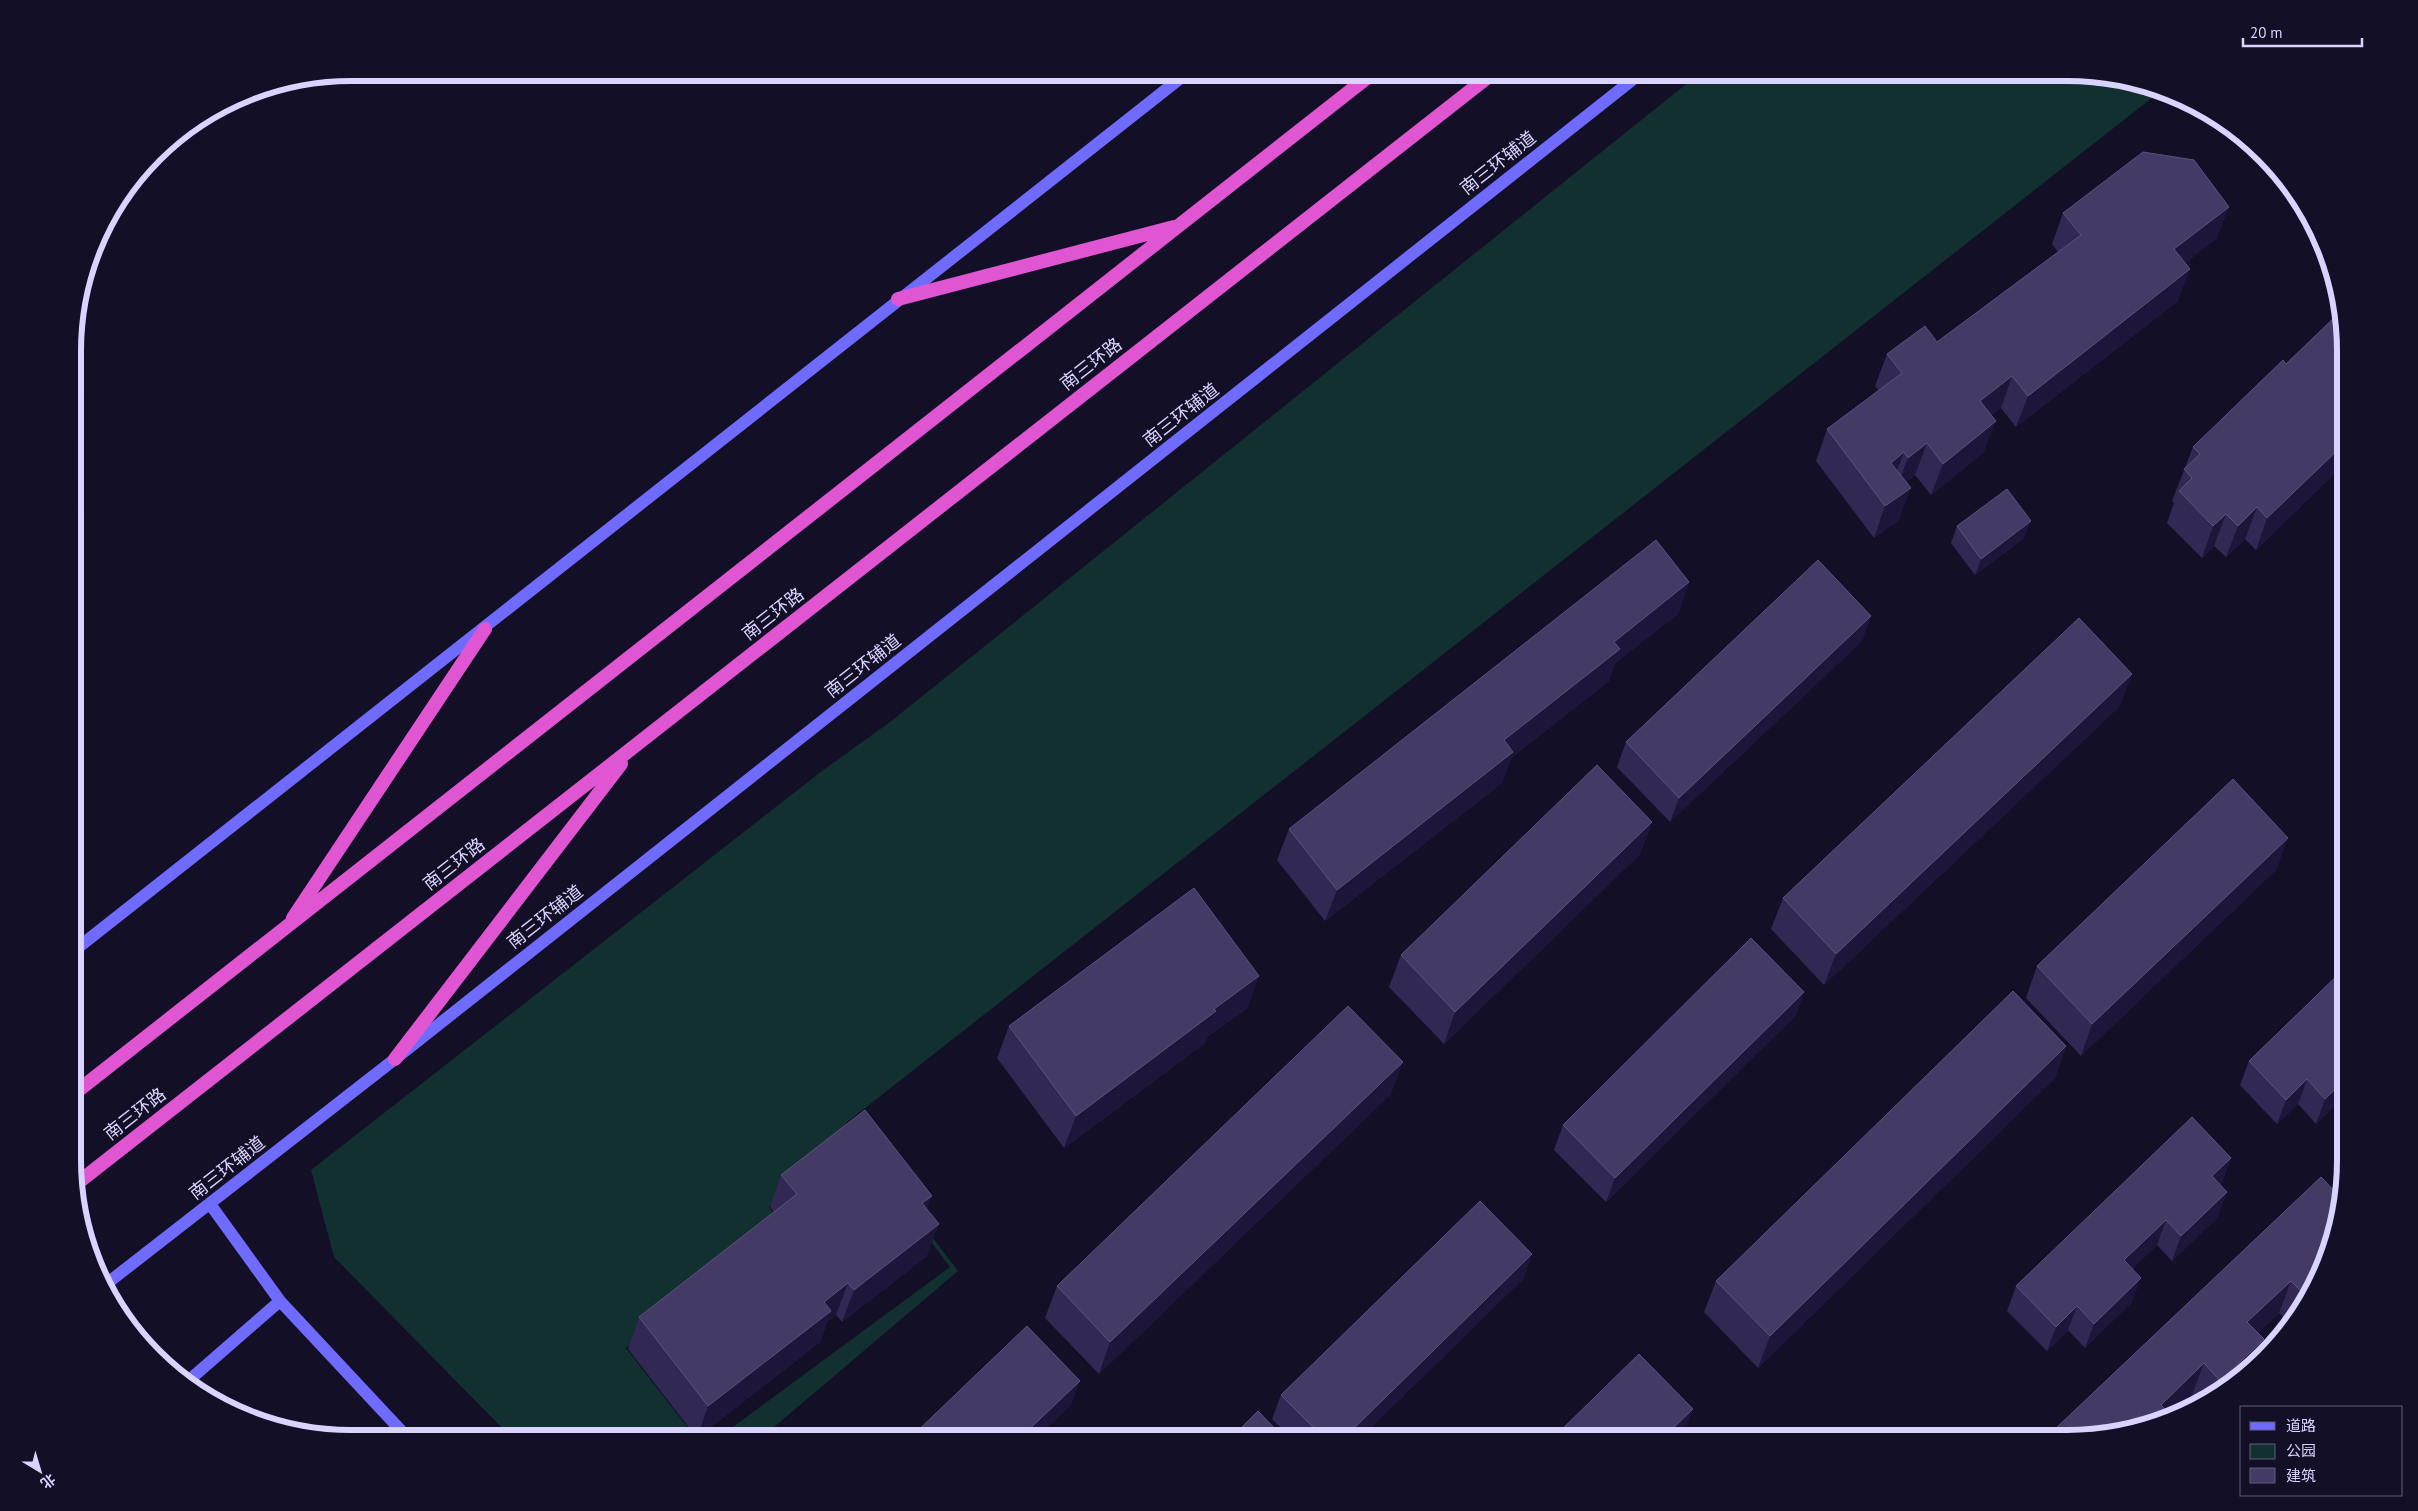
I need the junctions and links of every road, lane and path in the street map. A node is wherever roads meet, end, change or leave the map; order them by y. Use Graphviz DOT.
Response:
graph roads {
  1 [pos="1176,81"];
  2 [pos="1362,81"];
  3 [pos="1482,81"];
  4 [pos="1630,81"];
  5 [pos="1179,225"];
  6 [pos="898,299"];
  7 [pos="484,629"];
  8 [pos="634,747"];
  9 [pos="286,929"];
  10 [pos="81,945"];
  11 [pos="395,1059"];
  12 [pos="81,1088"];
  13 [pos="82,1179"];
  14 [pos="210,1204"];
  15 [pos="110,1281"];
  16 [pos="280,1300"];
  17 [pos="192,1378"];
  18 [pos="401,1430"];
  1 -- 6 [label="main road"];
  2 -- 5 [label="highway"];
  3 -- 8 [label="highway, 南三环路"];
  4 -- 11 [label="main road, 南三环辅道"];
  5 -- 6 [label="highway"];
  5 -- 9 [label="highway"];
  6 -- 7 [label="main road"];
  7 -- 9 [label="highway"];
  7 -- 10 [label="main road"];
  8 -- 11 [label="highway"];
  8 -- 13 [label="highway, 南三环路"];
  9 -- 12 [label="highway"];
  11 -- 14 [label="main road, 南三环辅道"];
  14 -- 15 [label="main road, 南三环辅道"];
  14 -- 16 [label="main road"];
  16 -- 17 [label="main road"];
  16 -- 18 [label="main road"];
}
